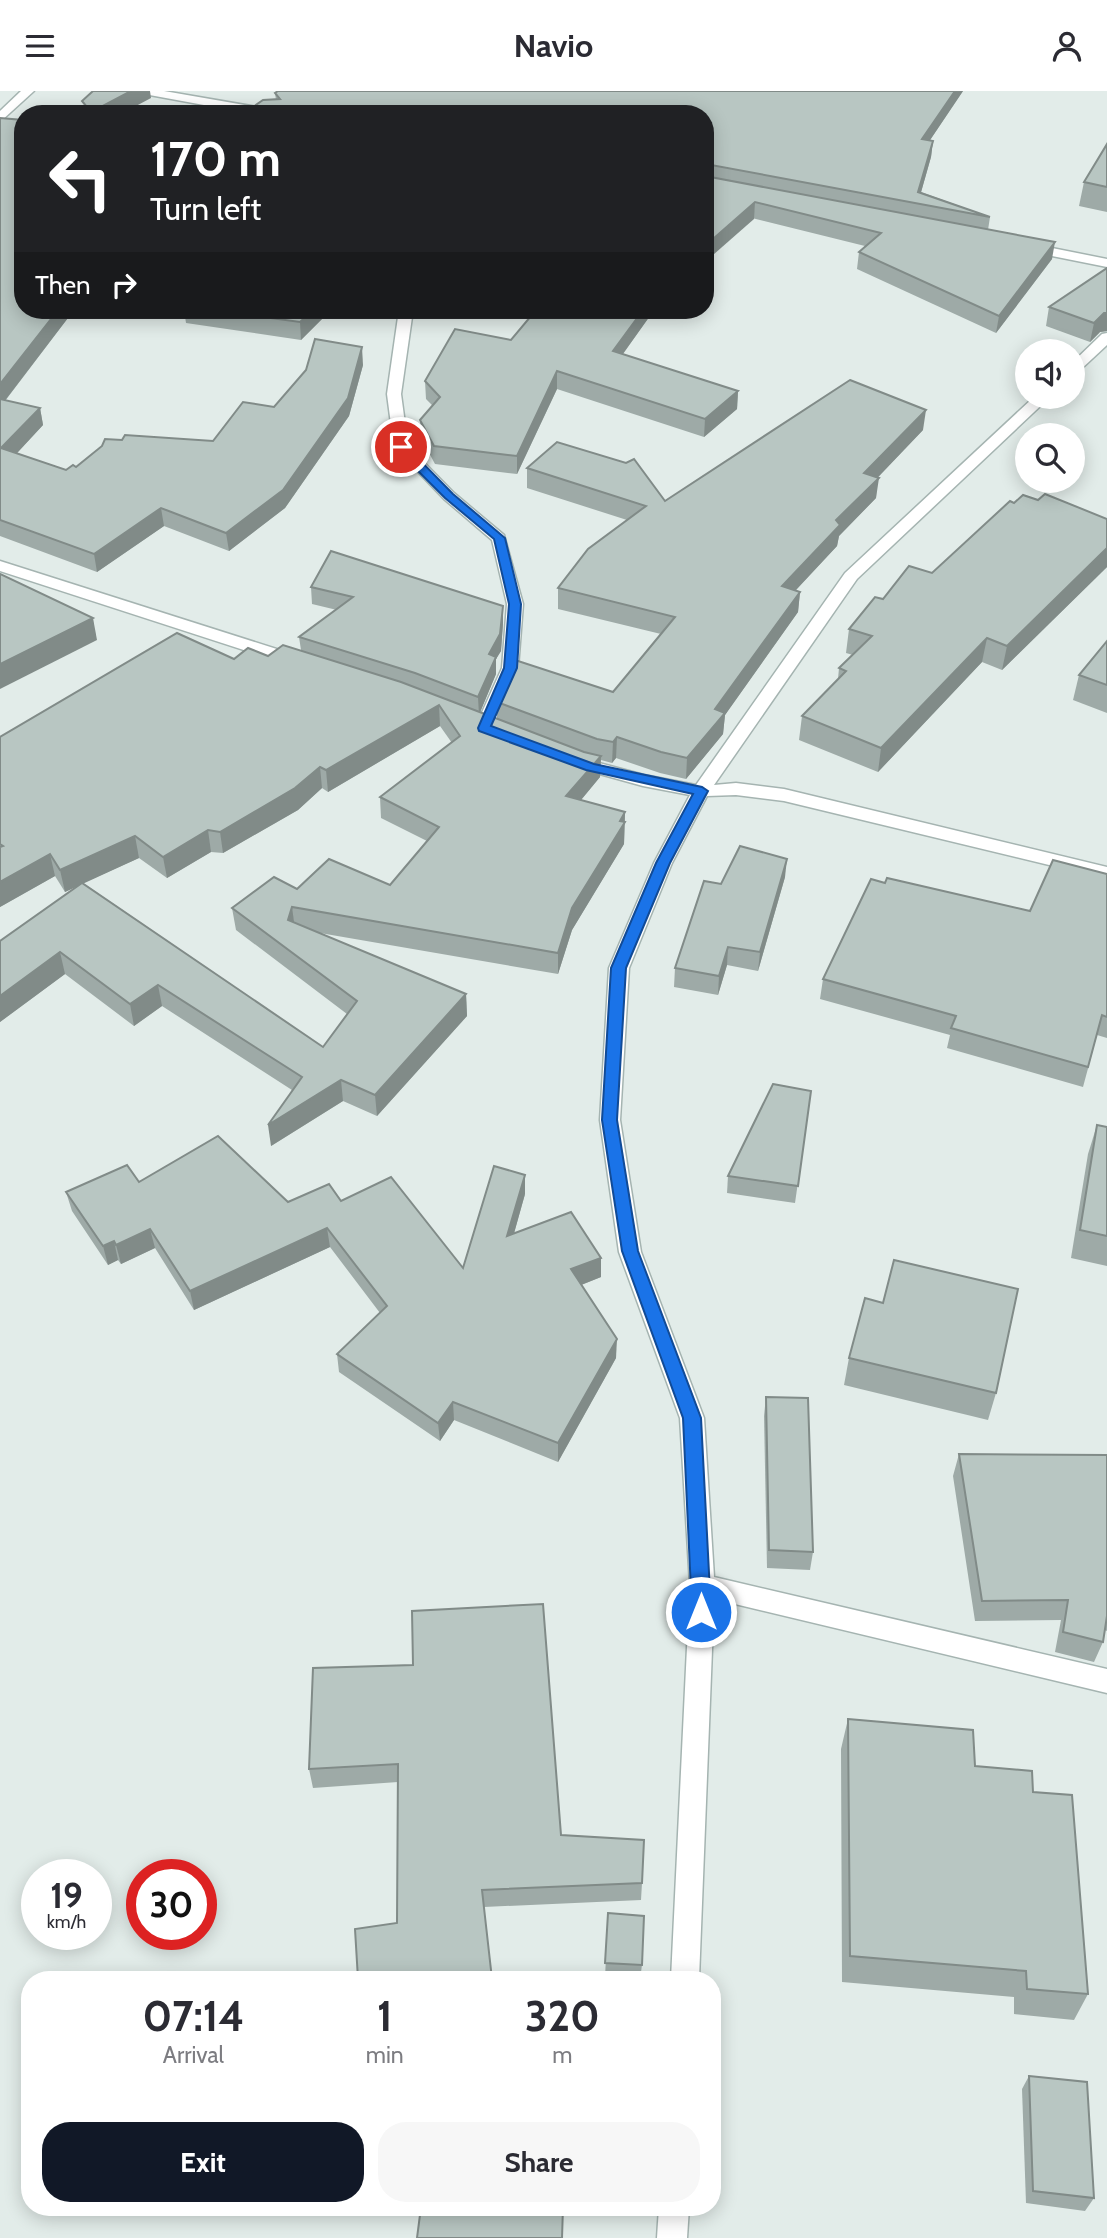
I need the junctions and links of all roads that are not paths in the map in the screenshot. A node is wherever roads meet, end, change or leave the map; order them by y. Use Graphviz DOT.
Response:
graph roads {
  1 [pos="28,91"];
  2 [pos="144,91"];
  3 [pos="223,105"];
  4 [pos="0,118"];
  5 [pos="1013,245"];
  6 [pos="1107,263"];
  7 [pos="405,319"];
  8 [pos="1107,337"];
  9 [pos="1085,358"];
  10 [pos="1030,409"];
  11 [pos="0,566"];
  12 [pos="317,667"];
  13 [pos="484,728"];
  14 [pos="555,754"];
  15 [pos="702,791"];
  16 [pos="1107,873"];
  17 [pos="702,1585"];
  18 [pos="1107,1681"];
  19 [pos="685,1971"];
  20 [pos="673,2216"];
  21 [pos="672,2238"];
  1 -- 4 [label="street"];
  2 -- 3 [label="street"];
  5 -- 6 [label="street"];
  7 -- 13 [label="street"];
  8 -- 9 [label="street"];
  10 -- 15 [label="street"];
  11 -- 12 [label="street"];
  14 -- 15 [label="street"];
  15 -- 16 [label="street"];
  15 -- 17 [label="street"];
  17 -- 18 [label="street"];
  17 -- 19 [label="street"];
  20 -- 21 [label="street"];
}
